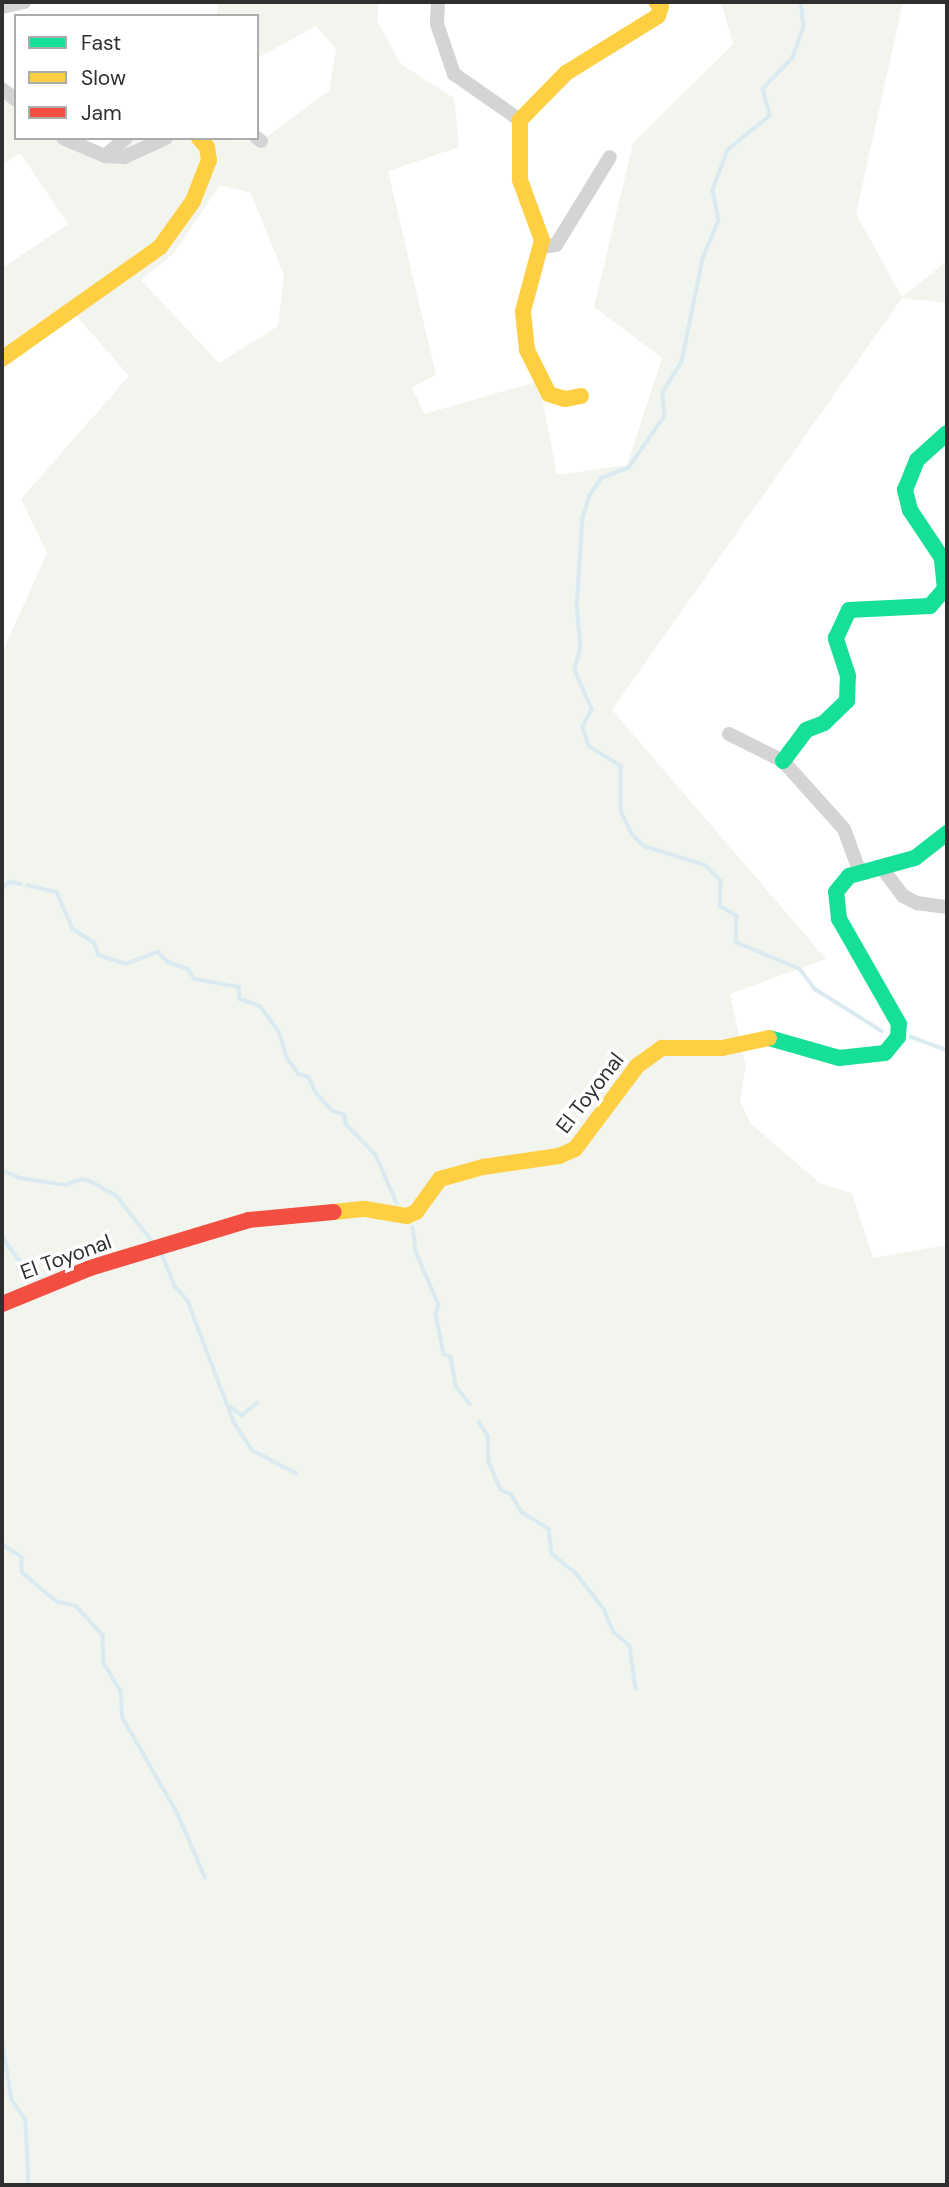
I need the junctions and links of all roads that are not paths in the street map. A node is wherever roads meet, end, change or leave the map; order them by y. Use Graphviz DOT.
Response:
graph roads {
  1 [pos="24,2"];
  2 [pos="438,2"];
  3 [pos="656,2"];
  4 [pos="2,7"];
  5 [pos="520,120"];
  6 [pos="69,140"];
  7 [pos="124,140"];
  8 [pos="162,140"];
  9 [pos="201,140"];
  10 [pos="105,156"];
  11 [pos="611,157"];
  12 [pos="540,247"];
  13 [pos="2,359"];
  14 [pos="581,396"];
  15 [pos="947,433"];
  16 [pos="729,734"];
  17 [pos="783,761"];
  18 [pos="947,833"];
  19 [pos="882,868"];
  20 [pos="860,873"];
  21 [pos="947,907"];
  22 [pos="2,1304"];
  1 -- 4 [label="street"];
  2 -- 5 [label="street"];
  3 -- 5 [label="street"];
  5 -- 12 [label="street"];
  6 -- 10 [label="street"];
  7 -- 10 [label="street"];
  8 -- 10 [label="street"];
  9 -- 13 [label="street"];
  11 -- 12 [label="street"];
  12 -- 14 [label="street"];
  15 -- 17 [label="street"];
  16 -- 17 [label="street"];
  17 -- 20 [label="street"];
  18 -- 19 [label="street"];
  19 -- 20 [label="street"];
  19 -- 21 [label="street"];
  20 -- 22 [label="street, El Toyonal"];
}
